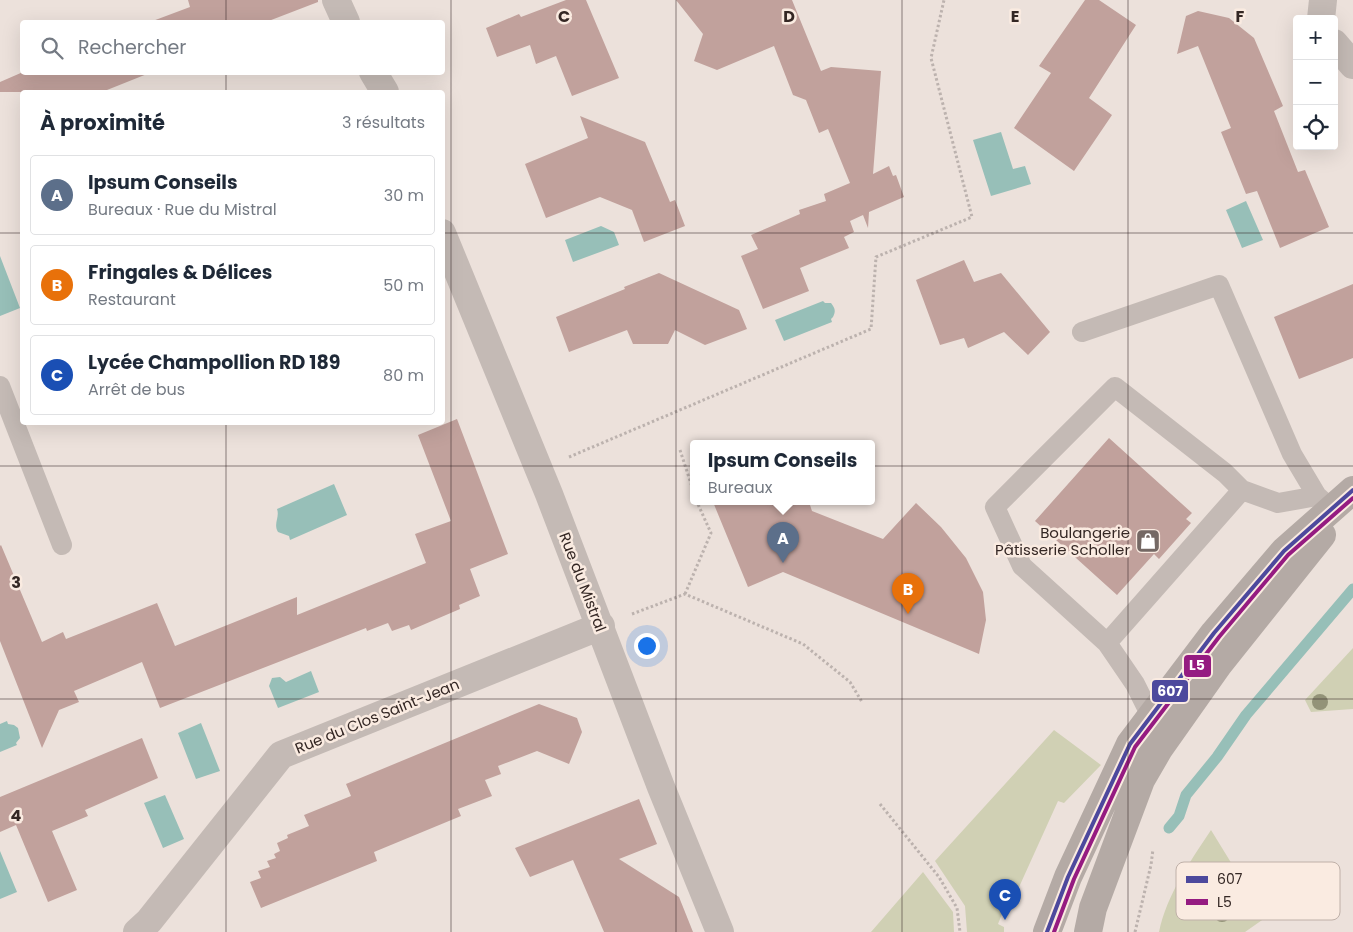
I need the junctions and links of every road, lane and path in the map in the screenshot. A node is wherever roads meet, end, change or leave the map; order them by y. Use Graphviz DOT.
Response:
graph roads {
  1 [pos="336,0"];
  2 [pos="944,0"];
  3 [pos="1323,0"];
  4 [pos="1321,15"];
  5 [pos="345,20"];
  6 [pos="1338,48"];
  7 [pos="1353,65"];
  8 [pos="375,75"];
  9 [pos="384,90"];
  10 [pos="445,240"];
  11 [pos="1082,332"];
  12 [pos="0,386"];
  13 [pos="680,450"];
  14 [pos="539,470"];
  15 [pos="690,481"];
  16 [pos="1242,490"];
  17 [pos="1353,490"];
  18 [pos="1334,500"];
  19 [pos="698,505"];
  20 [pos="62,545"];
  21 [pos="685,594"];
  22 [pos="600,626"];
  23 [pos="1107,643"];
  24 [pos="862,702"];
  25 [pos="1151,716"];
  26 [pos="880,804"];
  27 [pos="1154,841"];
  28 [pos="137,932"];
  29 [pos="720,932"];
  30 [pos="960,932"];
  31 [pos="1046,932"];
  32 [pos="1088,932"];
  33 [pos="1135,932"];
  1 -- 5 [label="street"];
  2 -- 14 [label="path"];
  3 -- 4 [label="street"];
  6 -- 7 [label="street"];
  8 -- 9 [label="street"];
  10 -- 14 [label="street, Rue du Mistral"];
  11 -- 18 [label="lane"];
  12 -- 20 [label="lane"];
  13 -- 15 [label="path"];
  14 -- 22 [label="street, Rue du Mistral"];
  16 -- 18 [label="lane"];
  16 -- 23 [label="lane"];
  16 -- 23 [label="lane"];
  17 -- 18 [label="main road"];
  18 -- 25 [label="main road"];
  18 -- 32 [label="main road"];
  19 -- 21 [label="path"];
  21 -- 22 [label="path"];
  21 -- 24 [label="path"];
  22 -- 28 [label="street, Rue du Clos Saint-Jean"];
  22 -- 29 [label="street, Rue du Mistral"];
  23 -- 25 [label="lane"];
  25 -- 31 [label="main road"];
  26 -- 30 [label="path"];
  27 -- 33 [label="path"];
}
